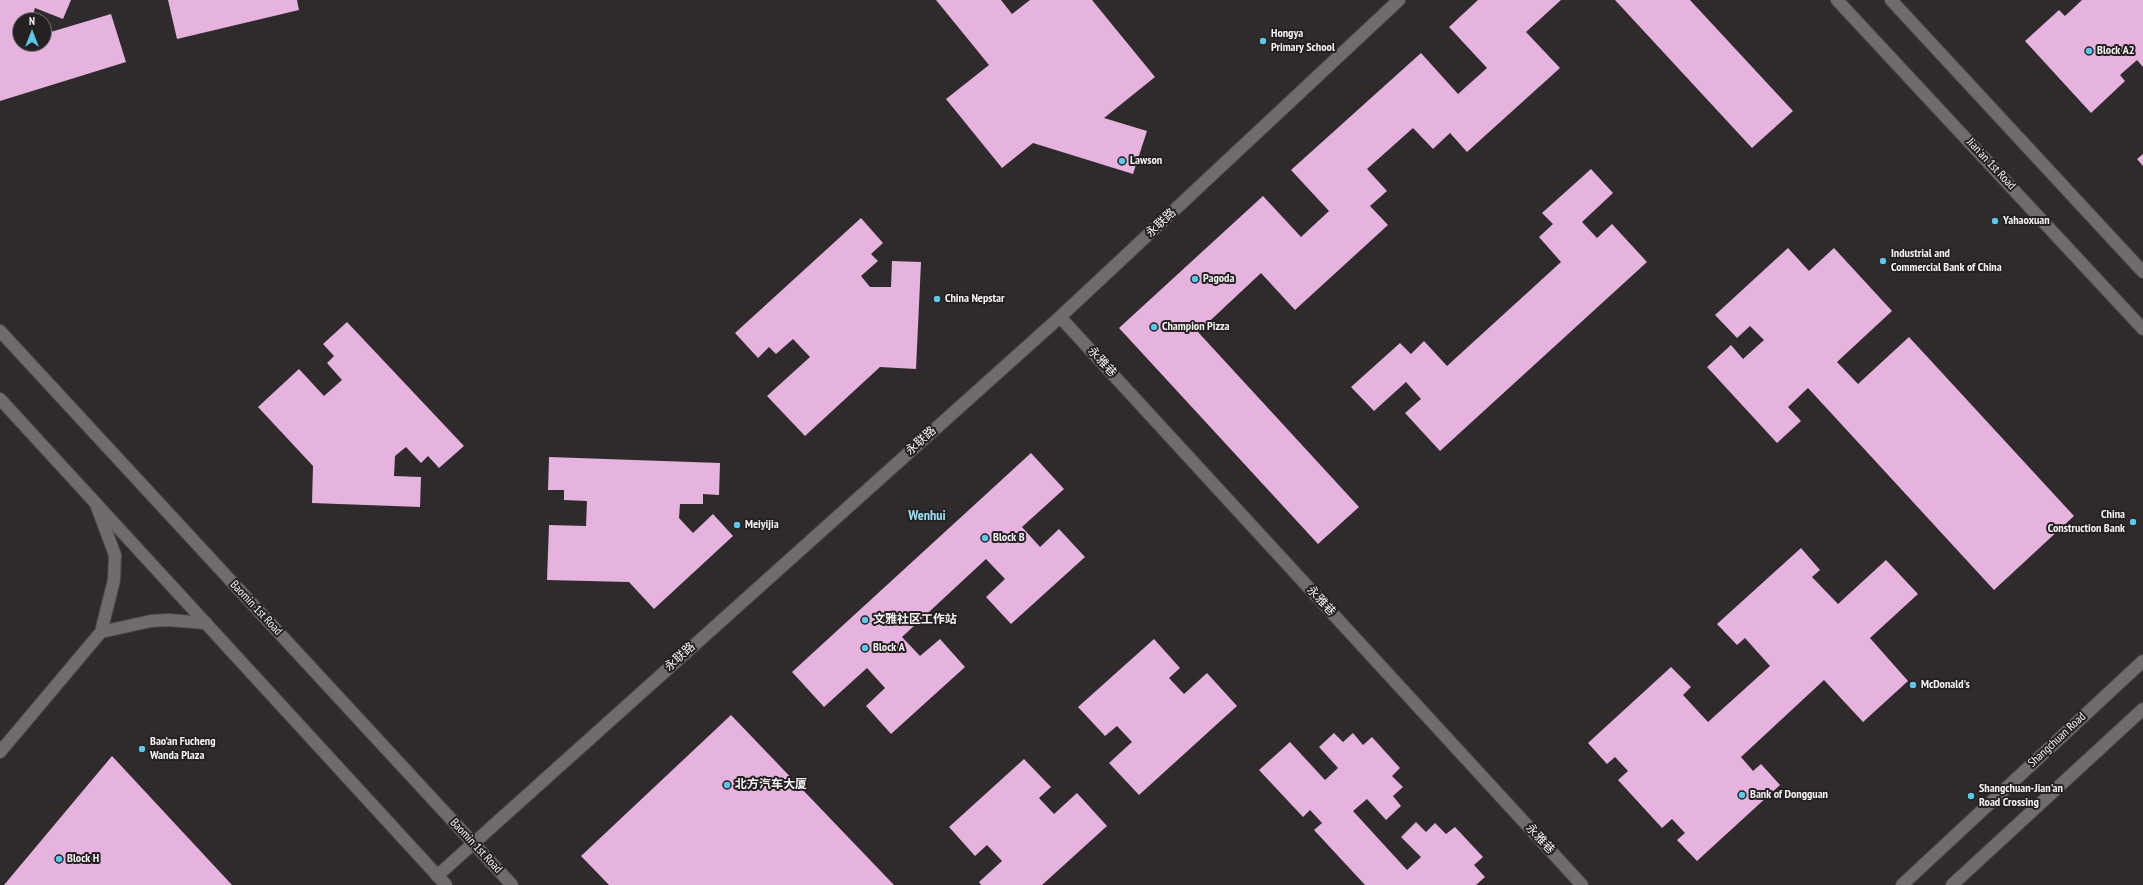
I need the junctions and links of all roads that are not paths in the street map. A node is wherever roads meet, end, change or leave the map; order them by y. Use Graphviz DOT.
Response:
graph roads {
  1 [pos="1399,0"];
  2 [pos="1837,0"];
  3 [pos="1891,0"];
  4 [pos="2143,272"];
  5 [pos="1060,317"];
  6 [pos="2143,329"];
  7 [pos="0,331"];
  8 [pos="0,399"];
  9 [pos="96,503"];
  10 [pos="206,623"];
  11 [pos="102,632"];
  12 [pos="2143,661"];
  13 [pos="2143,709"];
  14 [pos="0,752"];
  15 [pos="473,843"];
  16 [pos="437,876"];
  17 [pos="446,885"];
  18 [pos="512,885"];
  19 [pos="1582,885"];
  20 [pos="1902,885"];
  21 [pos="1952,885"];
  1 -- 5 [label="main road, 永联路"];
  2 -- 6 [label="main road, Jian'an 1st Road"];
  3 -- 4 [label="main road"];
  5 -- 15 [label="main road, 永联路"];
  5 -- 19 [label="main road, 永雅巷"];
  7 -- 15 [label="main road, Baomin 1st Road"];
  8 -- 9 [label="main road"];
  9 -- 10 [label="main road"];
  9 -- 11 [label="main road"];
  10 -- 11 [label="main road"];
  10 -- 16 [label="main road"];
  11 -- 14 [label="main road"];
  12 -- 20 [label="main road, Shangchuan Road"];
  13 -- 21 [label="main road"];
  15 -- 16 [label="main road, 永联路"];
  15 -- 18 [label="main road, Baomin 1st Road"];
  16 -- 17 [label="main road"];
}
